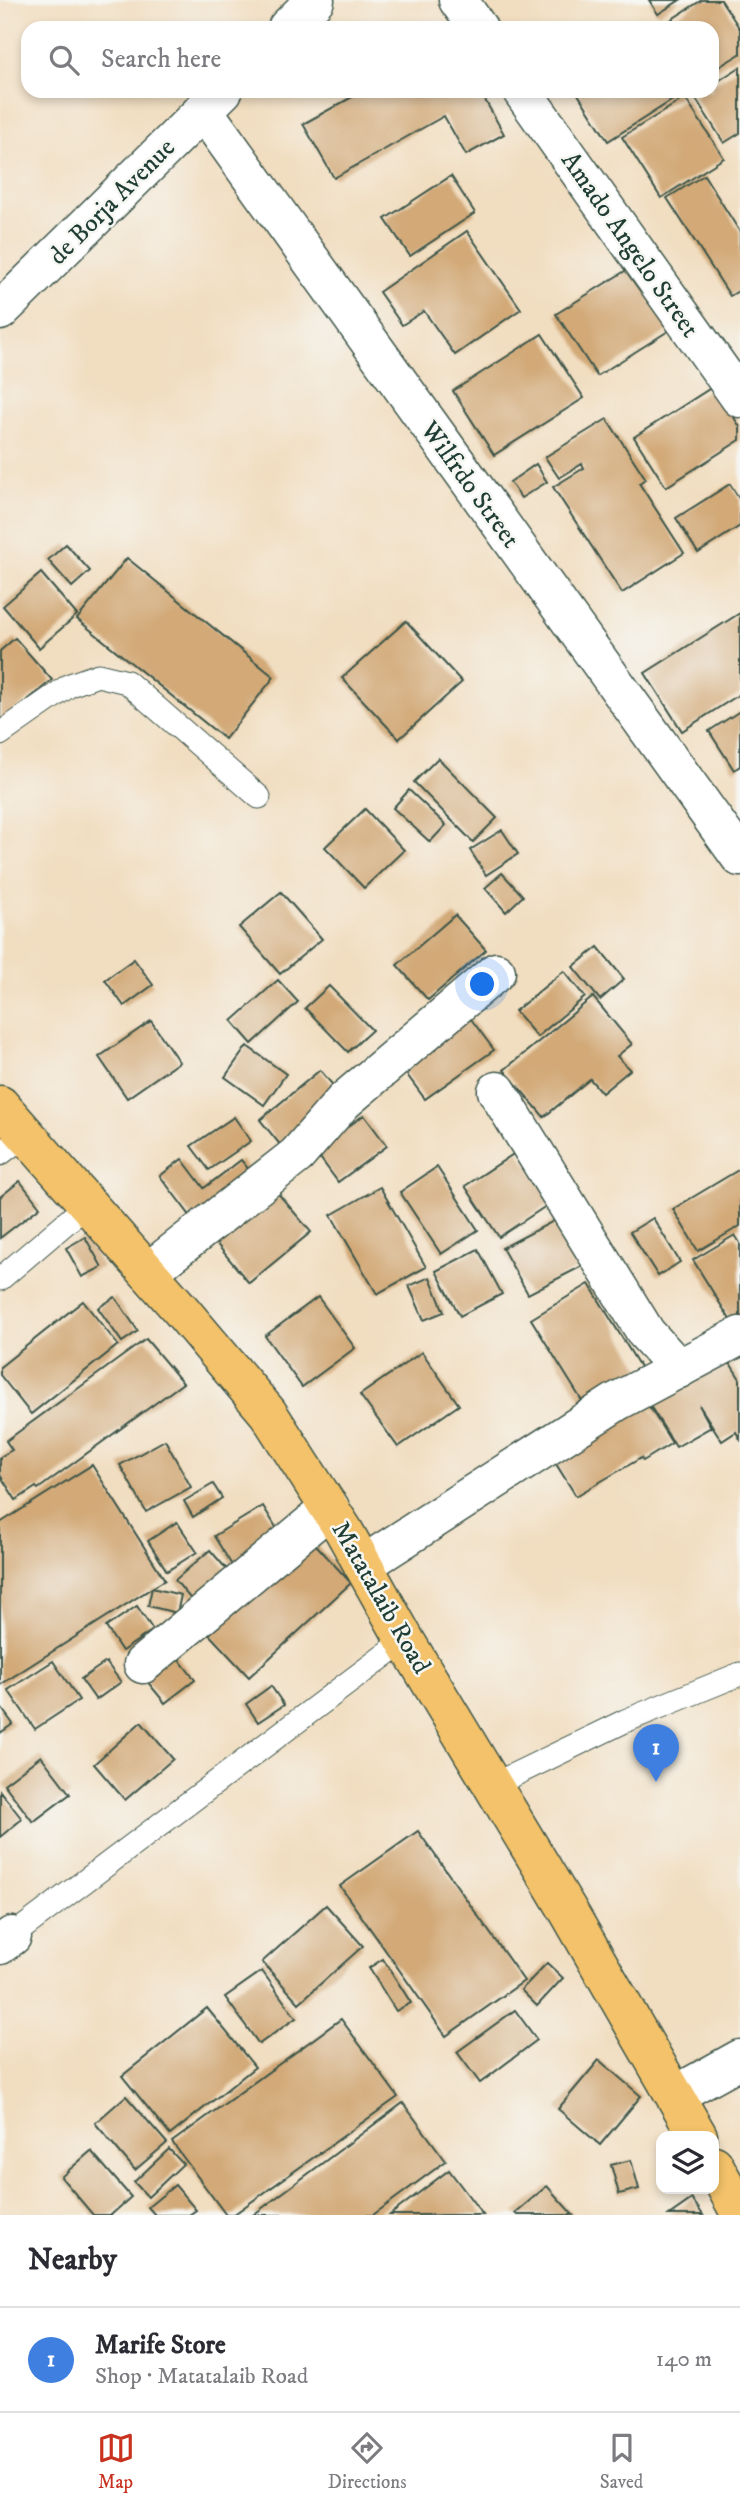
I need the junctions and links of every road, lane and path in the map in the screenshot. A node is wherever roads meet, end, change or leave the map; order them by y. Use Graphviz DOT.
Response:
graph roads {
  1 [pos="315,0"];
  2 [pos="458,0"];
  3 [pos="294,21"];
  4 [pos="473,21"];
  5 [pos="527,98"];
  6 [pos="213,101"];
  7 [pos="0,312"];
  8 [pos="740,398"];
  9 [pos="0,734"];
  10 [pos="259,797"];
  11 [pos="740,857"];
  12 [pos="496,972"];
  13 [pos="497,1091"];
  14 [pos="0,1105"];
  15 [pos="13,1144"];
  16 [pos="88,1204"];
  17 [pos="148,1272"];
  18 [pos="0,1279"];
  19 [pos="740,1336"];
  20 [pos="679,1369"];
  21 [pos="330,1508"];
  22 [pos="363,1565"];
  23 [pos="405,1640"];
  24 [pos="143,1664"];
  25 [pos="740,1674"];
  26 [pos="493,1785"];
  27 [pos="6,1941"];
  28 [pos="740,2059"];
  29 [pos="675,2095"];
  30 [pos="695,2131"];
  31 [pos="719,2174"];
  32 [pos="740,2213"];
  1 -- 3 [label="street"];
  2 -- 4 [label="street"];
  5 -- 8 [label="street, Amado Angelo Street"];
  6 -- 7 [label="street, de Borja Avenue"];
  6 -- 11 [label="street, Wilfrdo Street"];
  9 -- 10 [label="lane"];
  12 -- 17 [label="street"];
  13 -- 20 [label="street"];
  14 -- 15 [label="main road, Matatalaib Road"];
  15 -- 16 [label="main road, Matatalaib Road"];
  16 -- 17 [label="main road, Matatalaib Road"];
  16 -- 18 [label="lane"];
  17 -- 21 [label="main road, Matatalaib Road"];
  19 -- 20 [label="street"];
  20 -- 22 [label="street"];
  21 -- 22 [label="main road, Matatalaib Road"];
  21 -- 24 [label="street"];
  22 -- 23 [label="main road, Matatalaib Road"];
  23 -- 26 [label="main road, Matatalaib Road"];
  23 -- 27 [label="lane"];
  25 -- 26 [label="lane"];
  26 -- 29 [label="main road, Matatalaib Road"];
  28 -- 29 [label="street"];
  29 -- 30 [label="main road, Matatalaib Road"];
  31 -- 32 [label="main road"];
}
